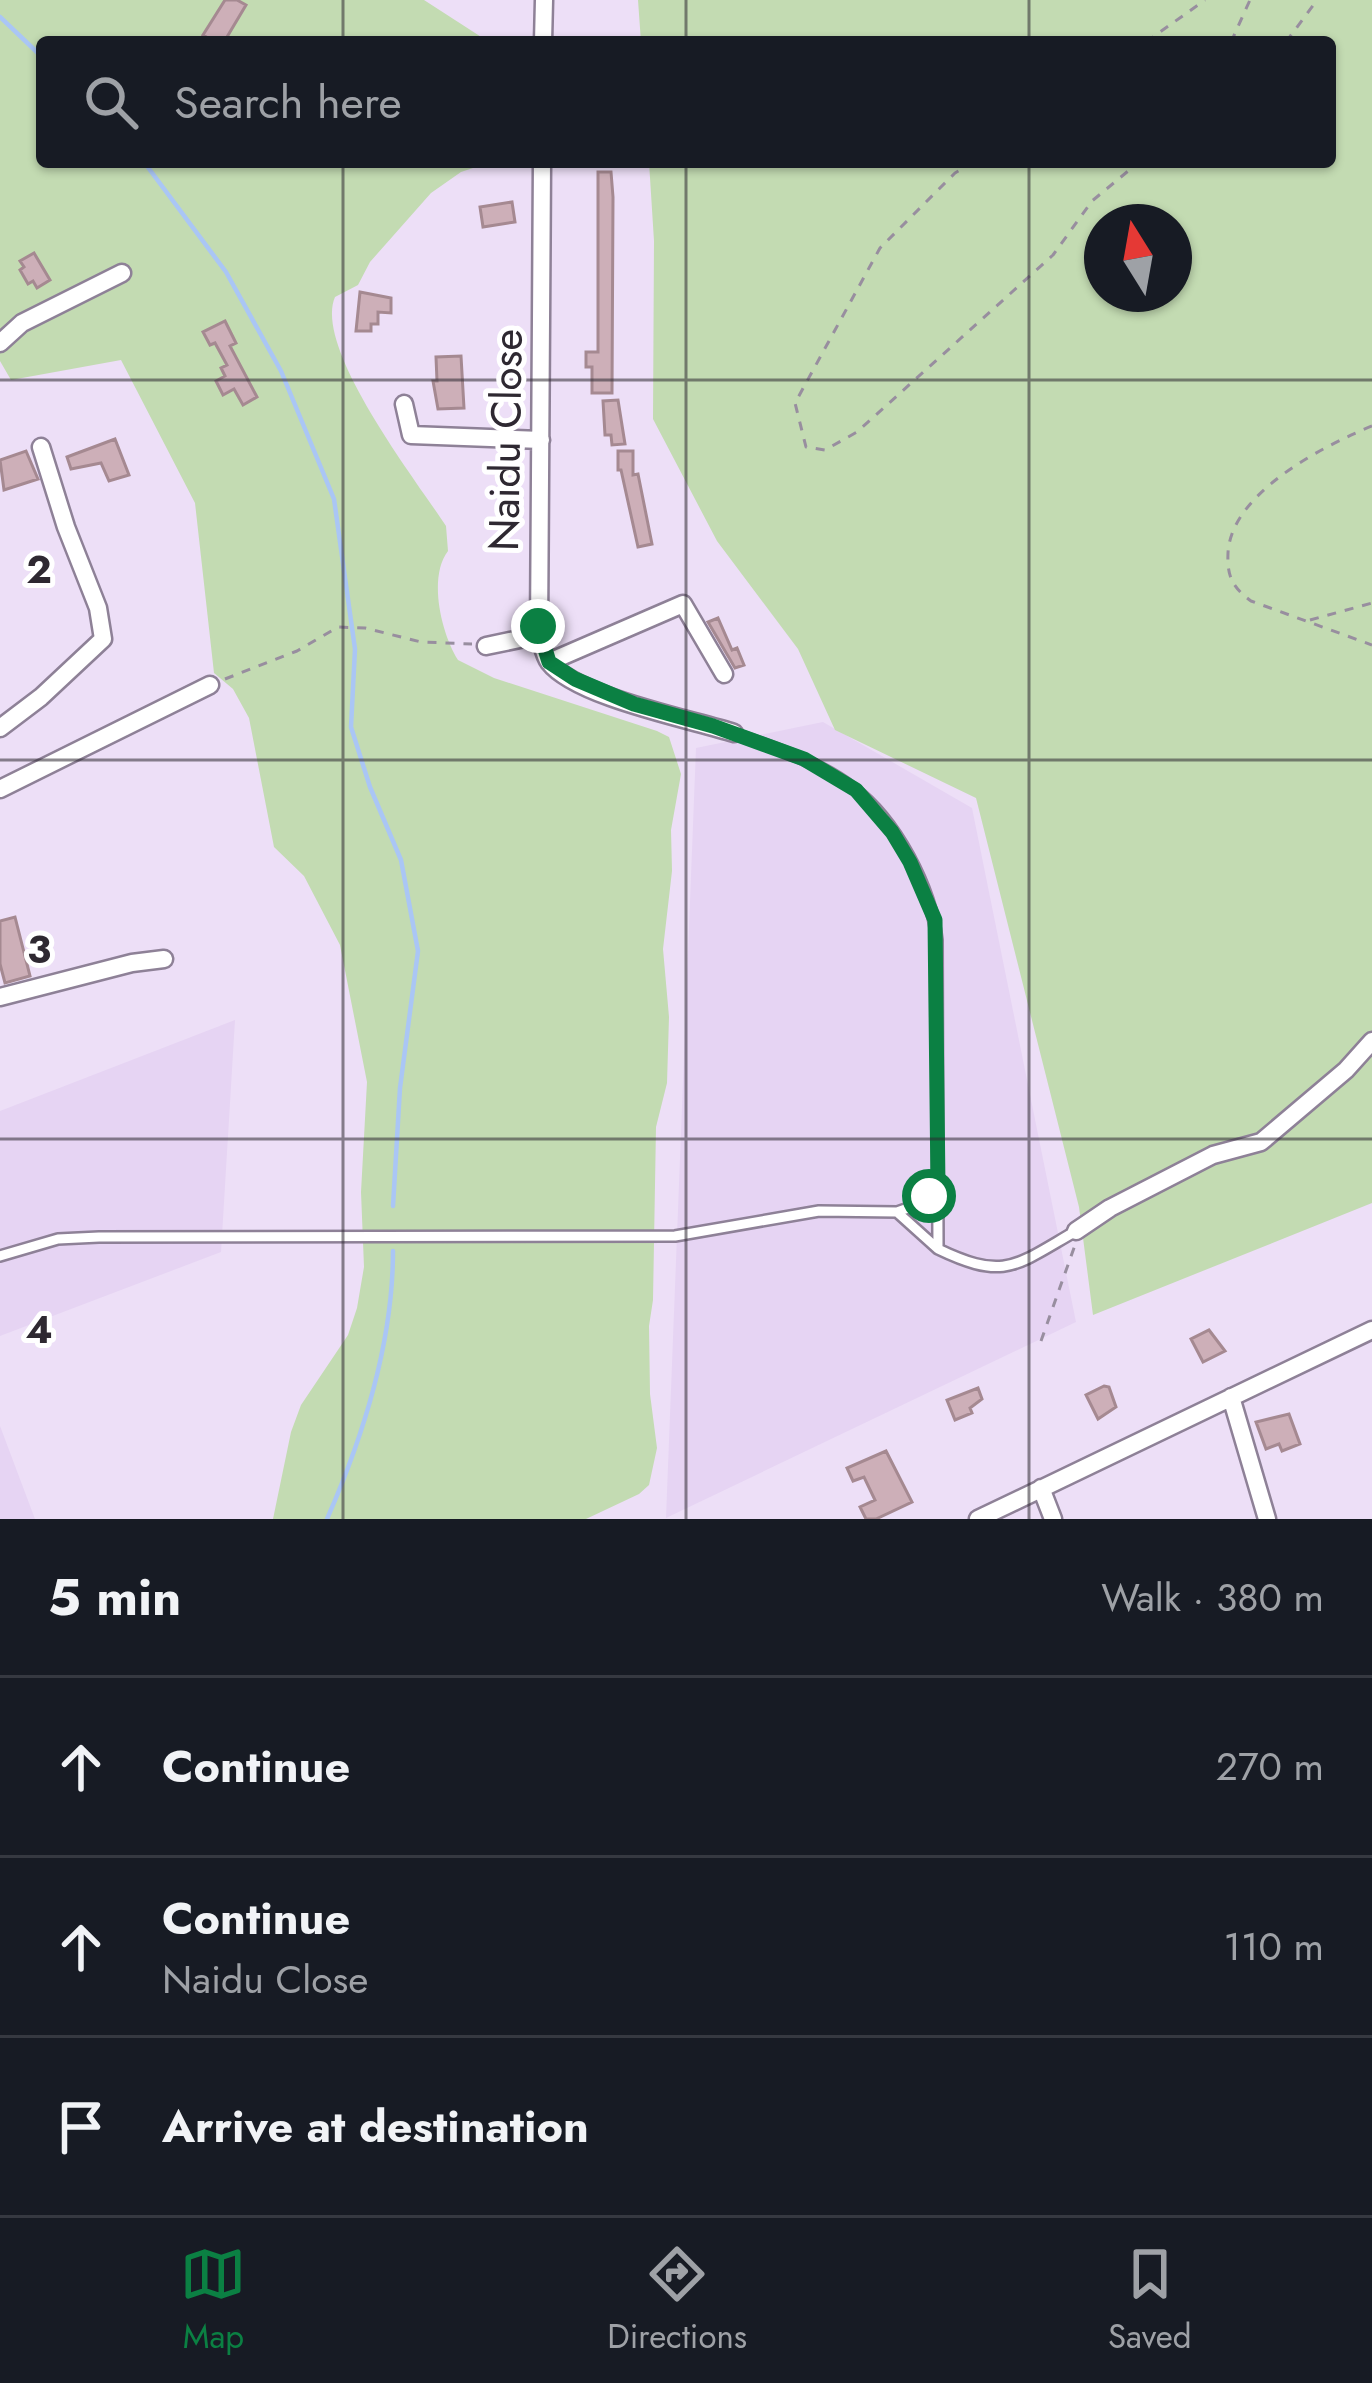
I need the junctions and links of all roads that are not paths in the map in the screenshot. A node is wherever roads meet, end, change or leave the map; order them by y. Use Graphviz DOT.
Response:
graph roads {
  1 [pos="544,0"];
  2 [pos="543,36"];
  3 [pos="542,168"];
  4 [pos="122,273"];
  5 [pos="0,343"];
  6 [pos="404,404"];
  7 [pos="541,440"];
  8 [pos="40,447"];
  9 [pos="539,635"];
  10 [pos="485,646"];
  11 [pos="549,662"];
  12 [pos="724,674"];
  13 [pos="210,685"];
  14 [pos="0,728"];
  15 [pos="734,733"];
  16 [pos="0,789"];
  17 [pos="164,959"];
  18 [pos="0,997"];
  19 [pos="1372,1041"];
  20 [pos="938,1187"];
  21 [pos="897,1212"];
  22 [pos="1076,1231"];
  23 [pos="938,1250"];
  24 [pos="0,1256"];
  25 [pos="1372,1330"];
  26 [pos="1232,1396"];
  27 [pos="1041,1488"];
  28 [pos="978,1519"];
  29 [pos="1053,1519"];
  30 [pos="1267,1519"];
  1 -- 2 [label="street"];
  3 -- 7 [label="street, Naidu Close"];
  4 -- 5 [label="street"];
  6 -- 7 [label="street"];
  7 -- 9 [label="street, Naidu Close"];
  8 -- 14 [label="street"];
  9 -- 10 [label="street"];
  9 -- 11 [label="street, Naidu Close"];
  11 -- 12 [label="street"];
  11 -- 15 [label="street"];
  13 -- 16 [label="street"];
  15 -- 20 [label="lane"];
  17 -- 18 [label="street"];
  19 -- 22 [label="street"];
  20 -- 21 [label="lane"];
  20 -- 23 [label="lane"];
  21 -- 23 [label="lane"];
  21 -- 24 [label="lane"];
  22 -- 23 [label="lane"];
  25 -- 26 [label="street"];
  26 -- 27 [label="street"];
  26 -- 30 [label="street"];
  27 -- 28 [label="street"];
  27 -- 29 [label="street"];
}
